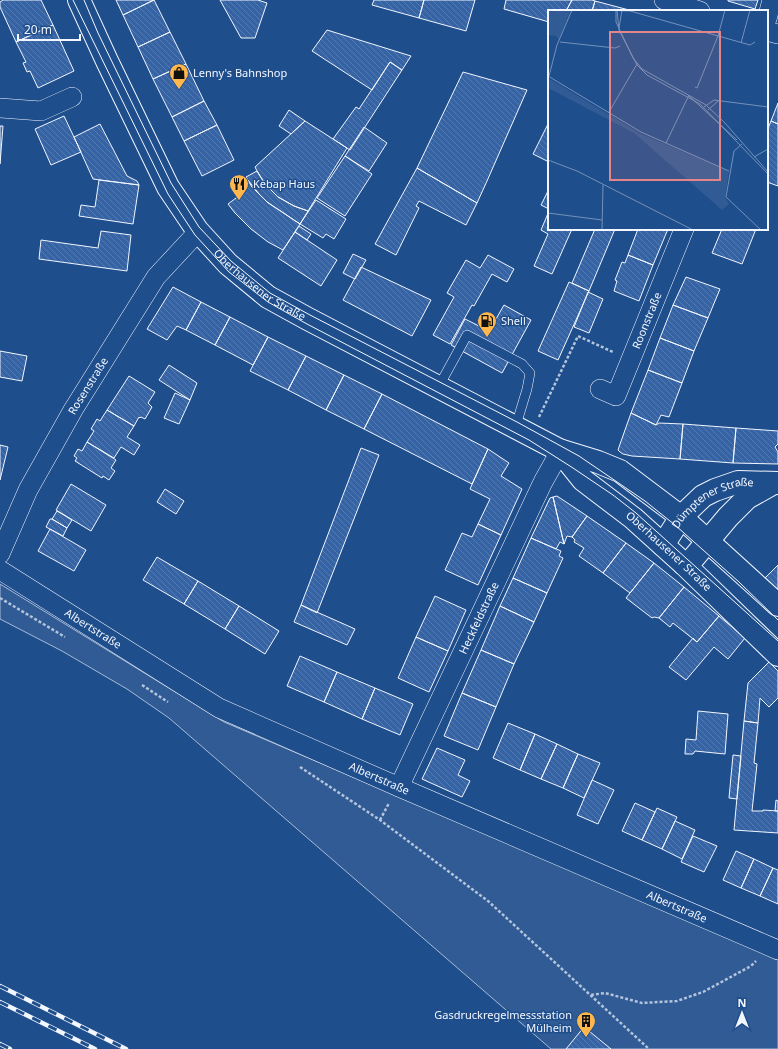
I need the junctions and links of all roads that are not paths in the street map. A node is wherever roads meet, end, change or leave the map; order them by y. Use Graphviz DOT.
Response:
graph roads {
  1 [pos="78,0"];
  2 [pos="664,0"];
  3 [pos="772,0"];
  4 [pos="697,10"];
  5 [pos="768,14"];
  6 [pos="768,31"];
  7 [pos="778,34"];
  8 [pos="72,97"];
  9 [pos="0,108"];
  10 [pos="197,230"];
  11 [pos="684,230"];
  12 [pos="438,386"];
  13 [pos="600,389"];
  14 [pos="522,431"];
  15 [pos="559,450"];
  16 [pos="776,483"];
  17 [pos="681,517"];
  18 [pos="708,541"];
  19 [pos="663,545"];
  20 [pos="0,554"];
  21 [pos="684,564"];
  22 [pos="0,570"];
  23 [pos="778,605"];
  24 [pos="778,655"];
  25 [pos="399,787"];
  26 [pos="774,948"];
  1 -- 10 [label="main road, Oberhausener Straße"];
  2 -- 4 [label="street"];
  3 -- 5 [label="street"];
  6 -- 7 [label="street"];
  8 -- 9 [label="street"];
  10 -- 12 [label="main road, Oberhausener Straße"];
  10 -- 20 [label="street, Rosenstraße"];
  11 -- 13 [label="street, Roonstraße"];
  12 -- 14 [label="main road, Oberhausener Straße"];
  12 -- 14 [label="lane"];
  14 -- 15 [label="main road, Oberhausener Straße"];
  15 -- 17 [label="main road, Oberhausener Straße"];
  15 -- 19 [label="main road, Oberhausener Straße"];
  15 -- 25 [label="street, Heckfeldstraße"];
  16 -- 17 [label="main road, Dümptener Straße"];
  16 -- 18 [label="main road, Dümptener Straße"];
  17 -- 18 [label="main road, Oberhausener Straße"];
  17 -- 19 [label="main road, Dümptener Straße"];
  18 -- 21 [label="main road, Dümptener Straße"];
  18 -- 23 [label="main road, Oberhausener Straße"];
  19 -- 21 [label="main road, Oberhausener Straße"];
  21 -- 24 [label="main road, Oberhausener Straße"];
  22 -- 25 [label="street, Albertstraße"];
  25 -- 26 [label="street, Albertstraße"];
}
